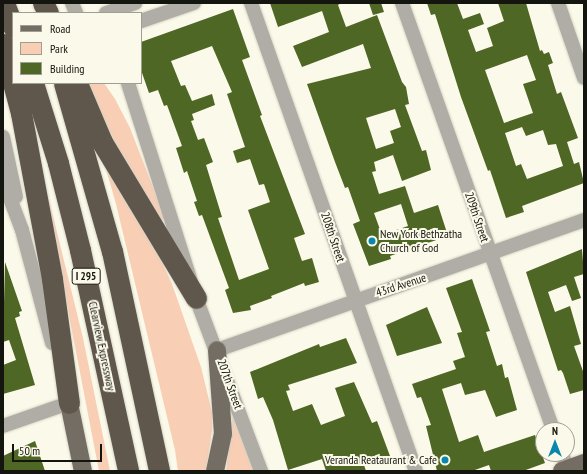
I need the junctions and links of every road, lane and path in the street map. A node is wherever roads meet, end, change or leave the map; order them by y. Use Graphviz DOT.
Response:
graph roads {
  1 [pos="4,3"];
  2 [pos="43,3"];
  3 [pos="100,3"];
  4 [pos="135,3"];
  5 [pos="194,3"];
  6 [pos="251,3"];
  7 [pos="402,3"];
  8 [pos="558,3"];
  9 [pos="48,12"];
  10 [pos="104,12"];
  11 [pos="108,12"];
  12 [pos="142,22"];
  13 [pos="12,24"];
  14 [pos="3,44"];
  15 [pos="12,78"];
  16 [pos="584,78"];
  17 [pos="14,84"];
  18 [pos="33,84"];
  19 [pos="64,84"];
  20 [pos="77,84"];
  21 [pos="119,84"];
  22 [pos="128,84"];
  23 [pos="137,112"];
  24 [pos="3,137"];
  25 [pos="3,180"];
  26 [pos="584,220"];
  27 [pos="22,230"];
  28 [pos="490,255"];
  29 [pos="196,298"];
  30 [pos="355,300"];
  31 [pos="218,350"];
  32 [pos="69,403"];
  33 [pos="550,422"];
  34 [pos="3,426"];
  35 [pos="83,471"];
  36 [pos="128,471"];
  37 [pos="159,471"];
  38 [pos="215,471"];
  39 [pos="261,471"];
  40 [pos="416,471"];
  1 -- 13 [label="highway"];
  2 -- 9 [label="highway"];
  3 -- 10 [label="street"];
  4 -- 11 [label="street"];
  5 -- 12 [label="street"];
  6 -- 30 [label="street, 208th Street"];
  7 -- 28 [label="street, 209th Street"];
  8 -- 16 [label="street"];
  14 -- 15 [label="highway"];
  17 -- 32 [label="highway"];
  18 -- 36 [label="highway, Clearview Expressway / I 295"];
  19 -- 37 [label="highway, I 295"];
  20 -- 29 [label="highway"];
  21 -- 23 [label="street"];
  22 -- 23 [label="street"];
  23 -- 29 [label="street"];
  24 -- 27 [label="street"];
  25 -- 27 [label="street"];
  26 -- 28 [label="street, 43rd Avenue"];
  27 -- 32 [label="street"];
  28 -- 30 [label="street, 43rd Avenue"];
  28 -- 33 [label="street, 209th Street"];
  29 -- 31 [label="street, 207th Street"];
  30 -- 31 [label="street, 43rd Avenue"];
  30 -- 40 [label="street, 208th Street"];
  31 -- 38 [label="main road"];
  31 -- 39 [label="street, 207th Street"];
  32 -- 34 [label="street"];
  32 -- 35 [label="main road"];
}
